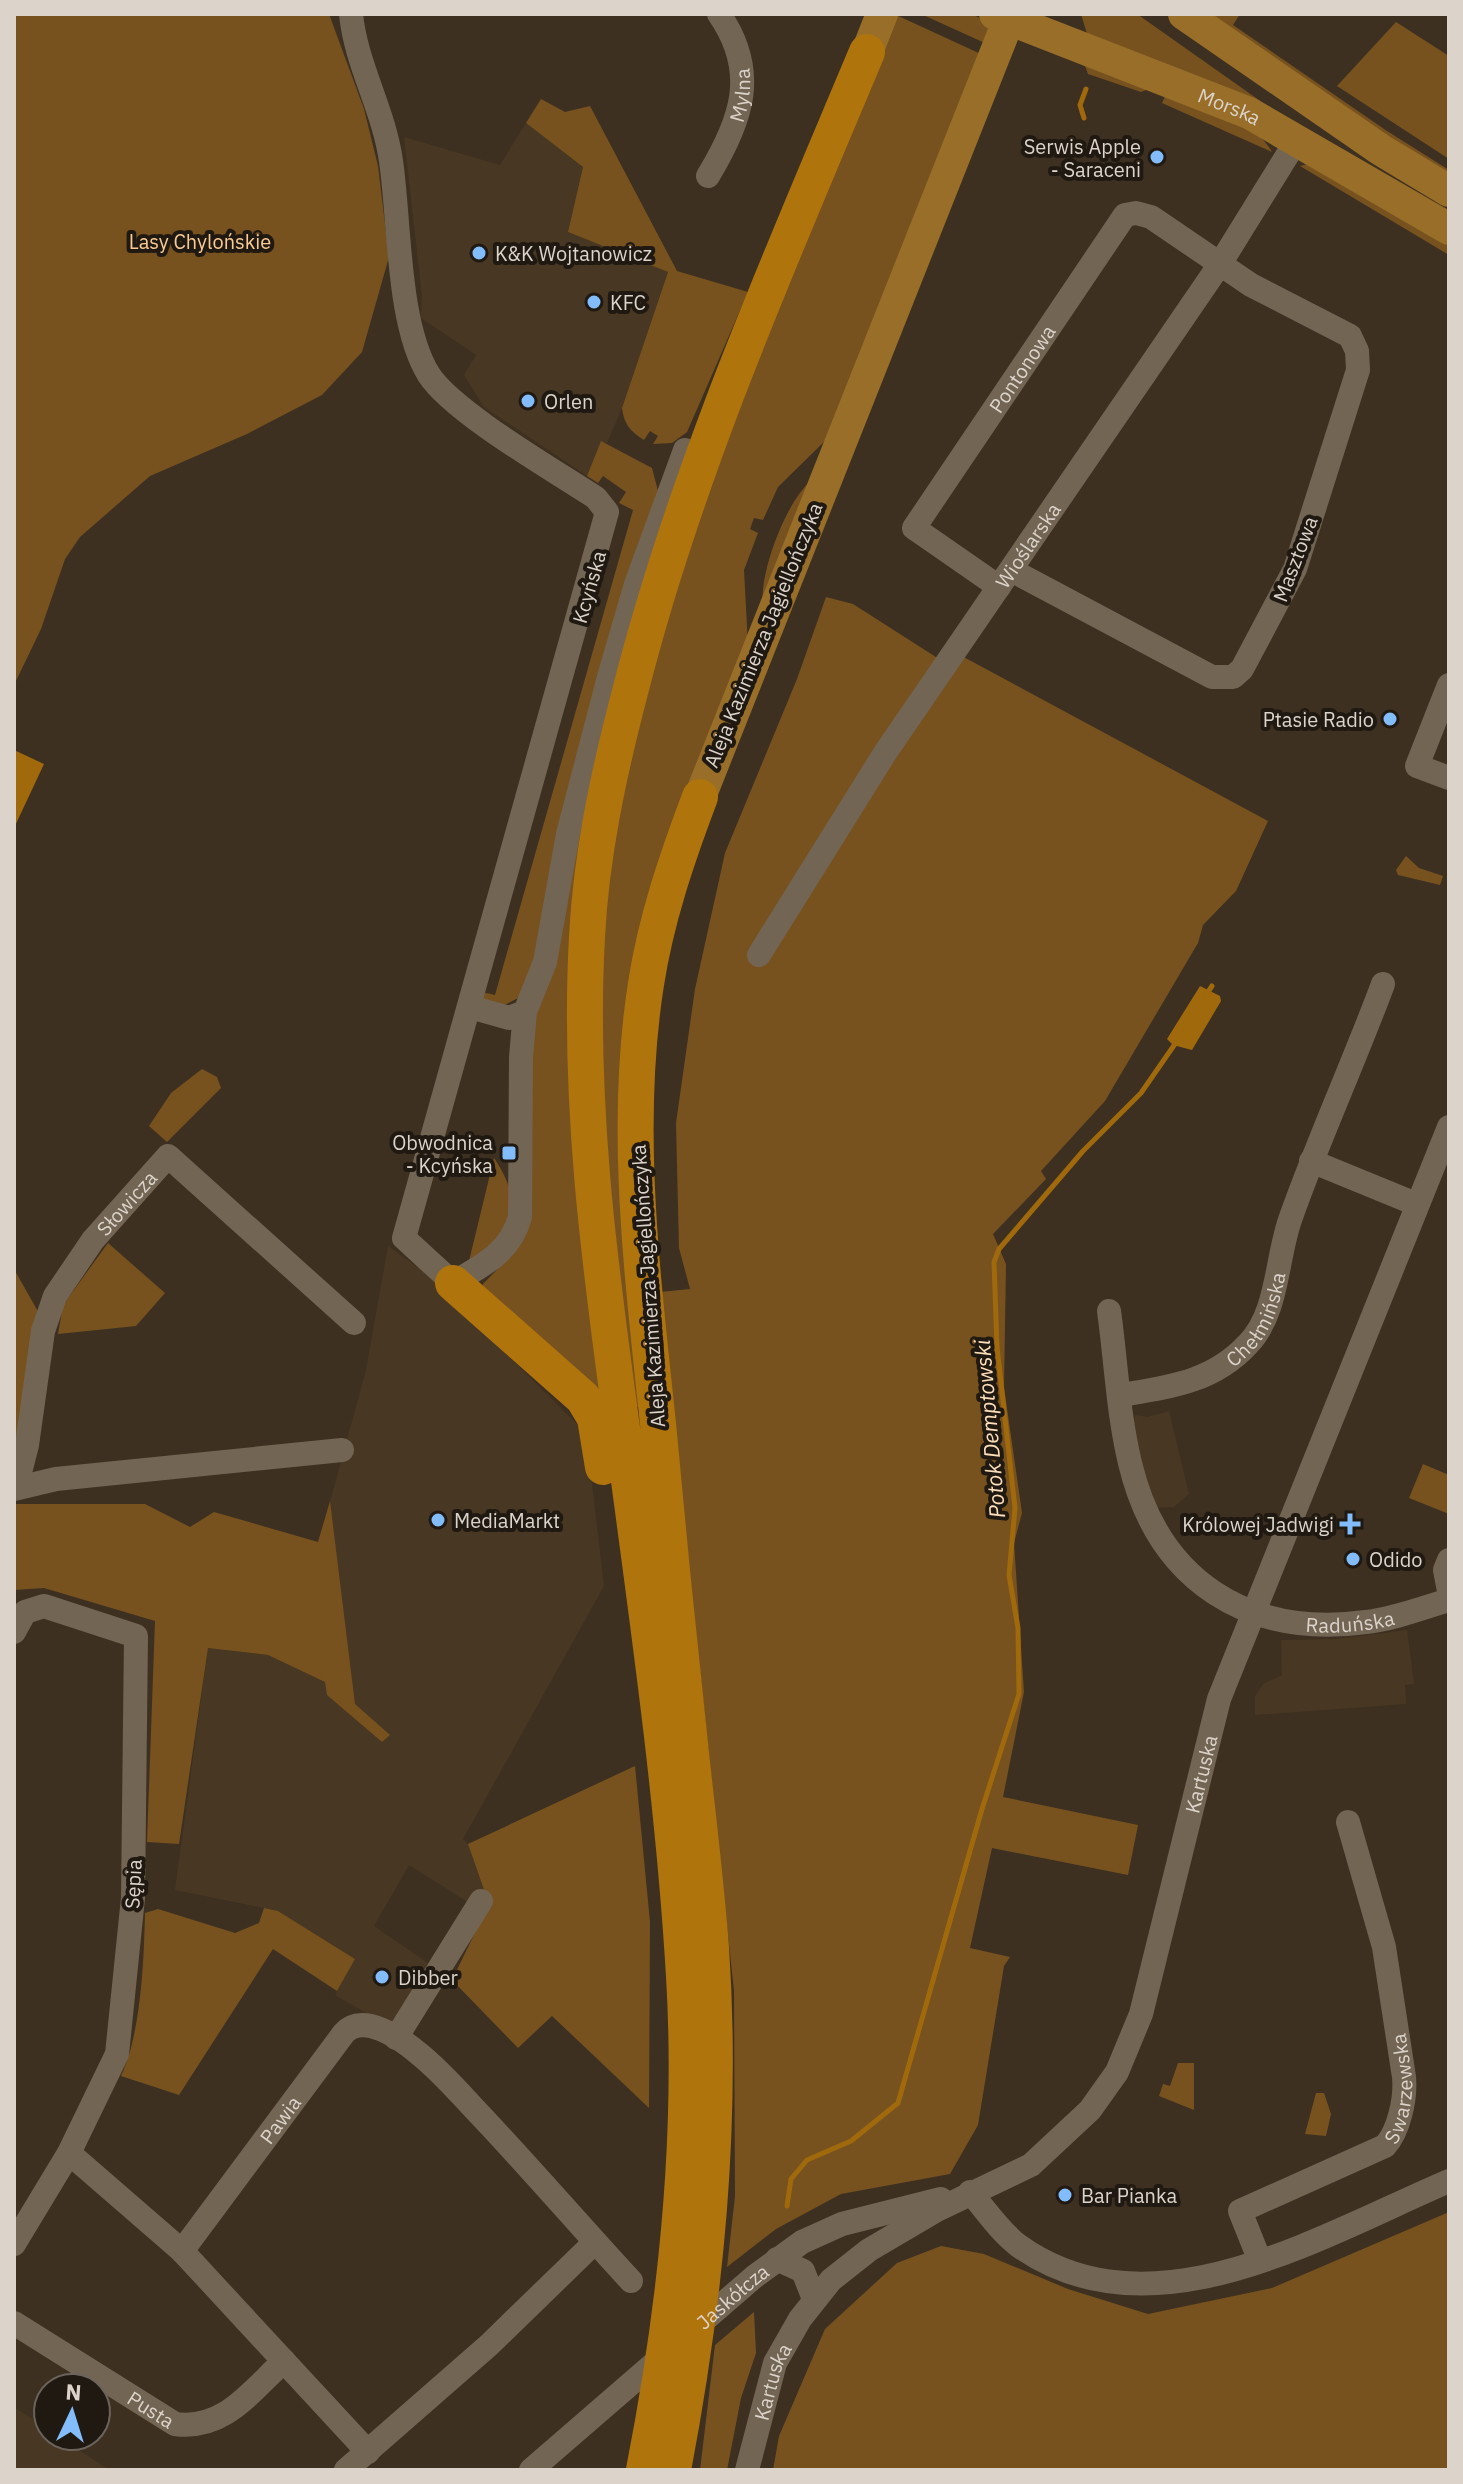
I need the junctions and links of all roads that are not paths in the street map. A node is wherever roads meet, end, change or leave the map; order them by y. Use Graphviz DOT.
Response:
graph roads {
  1 [pos="351,14"];
  2 [pos="719,14"];
  3 [pos="882,14"];
  4 [pos="1184,14"];
  5 [pos="1005,16"];
  6 [pos="867,52"];
  7 [pos="1298,138"];
  8 [pos="708,176"];
  9 [pos="1449,191"];
  10 [pos="1449,229"];
  11 [pos="1220,264"];
  12 [pos="740,358"];
  13 [pos="685,450"];
  14 [pos="1005,578"];
  15 [pos="1449,685"];
  16 [pos="1449,778"];
  17 [pos="700,797"];
  18 [pos="759,955"];
  19 [pos="1383,984"];
  20 [pos="470,1007"];
  21 [pos="525,1012"];
  22 [pos="1449,1127"];
  23 [pos="1311,1161"];
  24 [pos="1416,1204"];
  25 [pos="453,1283"];
  26 [pos="1109,1311"];
  27 [pos="354,1323"];
  28 [pos="1121,1395"];
  29 [pos="342,1450"];
  30 [pos="15,1489"];
  31 [pos="1449,1560"];
  32 [pos="1449,1591"];
  33 [pos="1449,1600"];
  34 [pos="1251,1612"];
  35 [pos="14,1632"];
  36 [pos="654,1681"];
  37 [pos="1348,1822"];
  38 [pos="481,1901"];
  39 [pos="396,2038"];
  40 [pos="69,2153"];
  41 [pos="1449,2181"];
  42 [pos="970,2192"];
  43 [pos="595,2242"];
  44 [pos="14,2244"];
  45 [pos="182,2251"];
  46 [pos="777,2259"];
  47 [pos="1260,2261"];
  48 [pos="631,2281"];
  49 [pos="814,2299"];
  50 [pos="14,2323"];
  51 [pos="284,2361"];
  52 [pos="368,2452"];
  53 [pos="346,2470"];
  54 [pos="531,2470"];
  55 [pos="644,2470"];
  56 [pos="673,2470"];
  57 [pos="747,2470"];
  1 -- 20 [label="street, Kcyńska"];
  2 -- 8 [label="street, Mylna"];
  3 -- 6 [label="main road, Aleja Kazimierza Jagiellończyka"];
  4 -- 9 [label="main road"];
  5 -- 7 [label="main road, Morska"];
  5 -- 17 [label="main road, Aleja Kazimierza Jagiellończyka"];
  6 -- 12 [label="highway, Aleja Kazimierza Jagiellończyka"];
  7 -- 10 [label="main road, Morska"];
  7 -- 11 [label="street, Wioślarska"];
  11 -- 14 [label="street, Wioślarska"];
  11 -- 14 [label="street, Pontonowa"];
  11 -- 14 [label="street, Masztowa"];
  12 -- 13 [label="highway"];
  12 -- 36 [label="highway, Aleja Kazimierza Jagiellończyka"];
  13 -- 21 [label="street"];
  14 -- 18 [label="street, Wioślarska"];
  15 -- 16 [label="street"];
  17 -- 56 [label="highway, Aleja Kazimierza Jagiellończyka"];
  19 -- 23 [label="street, Chełmińska"];
  20 -- 21 [label="street"];
  20 -- 25 [label="street, Kcyńska"];
  21 -- 25 [label="street"];
  22 -- 24 [label="street, Kartuska"];
  23 -- 24 [label="street"];
  23 -- 28 [label="street, Chełmińska"];
  24 -- 34 [label="street, Kartuska"];
  25 -- 36 [label="highway"];
  26 -- 28 [label="street"];
  27 -- 30 [label="street, Słowicza"];
  28 -- 34 [label="street"];
  29 -- 30 [label="street, Słowicza"];
  31 -- 32 [label="street"];
  33 -- 34 [label="street, Raduńska"];
  34 -- 42 [label="street, Kartuska"];
  35 -- 40 [label="street, Sępia"];
  36 -- 55 [label="highway, Aleja Kazimierza Jagiellończyka"];
  37 -- 47 [label="street, Swarzewska"];
  38 -- 39 [label="street"];
  39 -- 43 [label="street, Pawia"];
  39 -- 45 [label="street, Pawia"];
  40 -- 44 [label="street, Sępia"];
  40 -- 45 [label="street"];
  41 -- 47 [label="street"];
  42 -- 46 [label="street, Jaskółcza"];
  42 -- 47 [label="street"];
  42 -- 49 [label="street, Kartuska"];
  43 -- 48 [label="street, Pawia"];
  43 -- 52 [label="street"];
  45 -- 51 [label="street"];
  46 -- 49 [label="street"];
  46 -- 54 [label="street, Jaskółcza"];
  49 -- 57 [label="street, Kartuska"];
  50 -- 51 [label="street, Pusta"];
  51 -- 52 [label="street"];
  52 -- 53 [label="street"];
}
